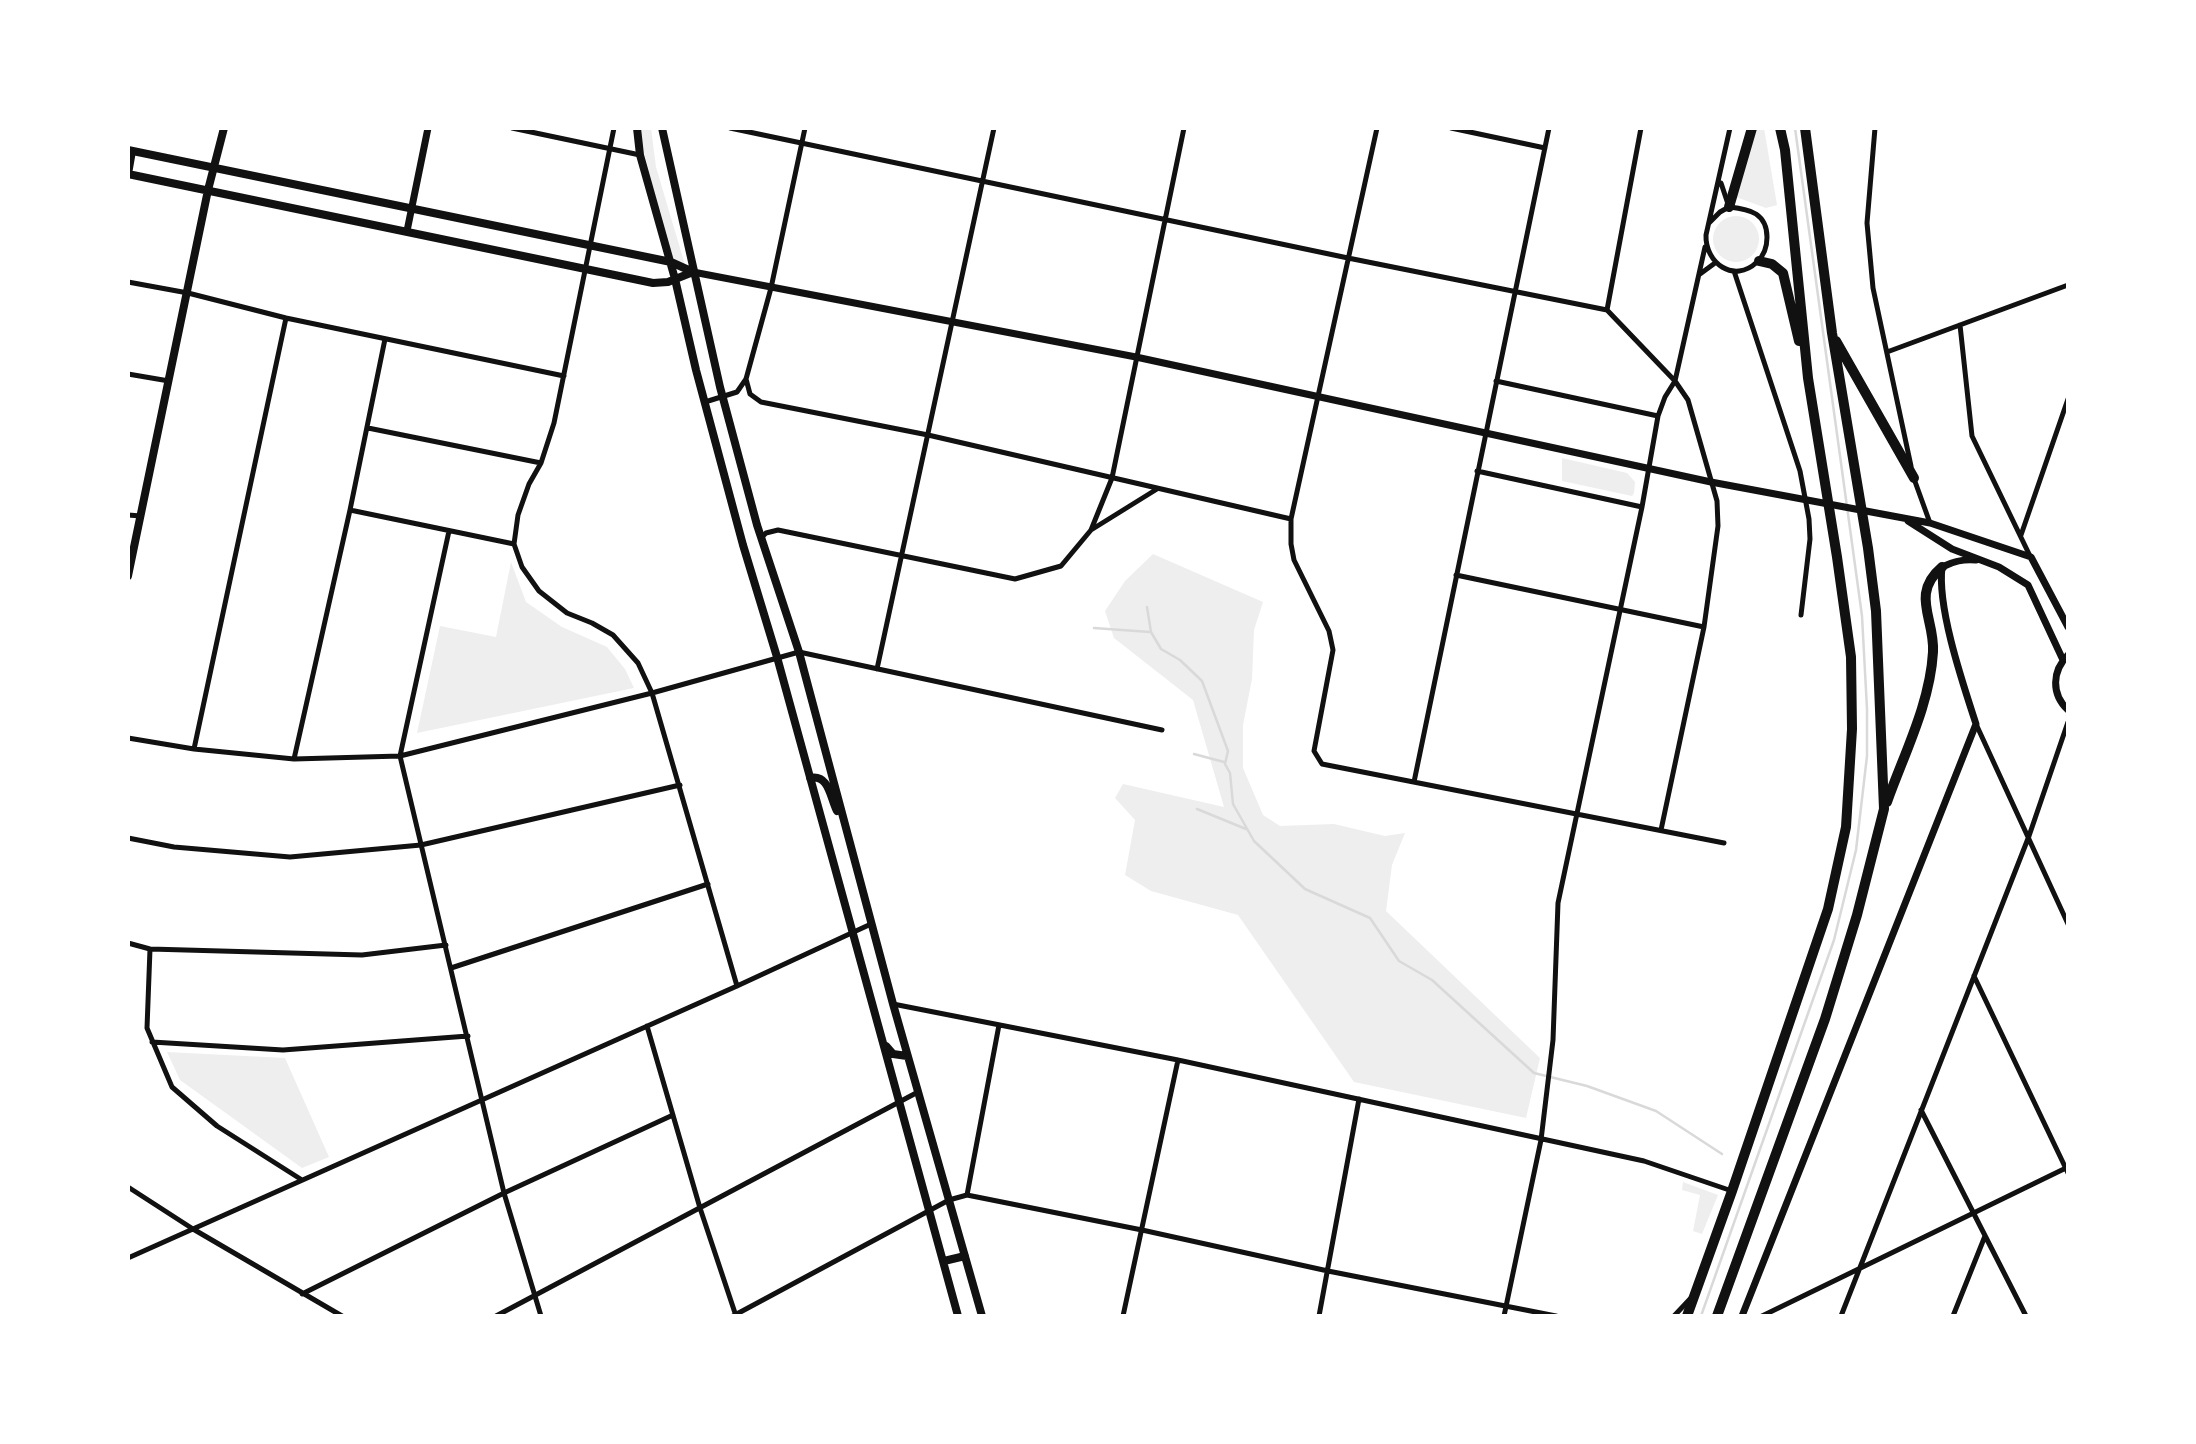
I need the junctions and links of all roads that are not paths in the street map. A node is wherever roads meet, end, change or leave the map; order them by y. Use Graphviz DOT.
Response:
graph roads {
  1 [pos="223,128"];
  2 [pos="428,128"];
  3 [pos="512,128"];
  4 [pos="614,128"];
  5 [pos="637,128"];
  6 [pos="662,128"];
  7 [pos="730,128"];
  8 [pos="805,128"];
  9 [pos="994,128"];
  10 [pos="1184,128"];
  11 [pos="1377,128"];
  12 [pos="1451,128"];
  13 [pos="1549,128"];
  14 [pos="1641,128"];
  15 [pos="1730,128"];
  16 [pos="1752,128"];
  17 [pos="1780,128"];
  18 [pos="1805,128"];
  19 [pos="1875,128"];
  20 [pos="803,143"];
  21 [pos="1545,148"];
  22 [pos="610,149"];
  23 [pos="130,151"];
  24 [pos="640,156"];
  25 [pos="214,168"];
  26 [pos="128,174"];
  27 [pos="982,180"];
  28 [pos="1720,180"];
  29 [pos="208,190"];
  30 [pos="1730,207"];
  31 [pos="411,209"];
  32 [pos="1165,220"];
  33 [pos="1709,223"];
  34 [pos="407,231"];
  35 [pos="591,246"];
  36 [pos="1706,247"];
  37 [pos="1348,258"];
  38 [pos="1759,261"];
  39 [pos="671,262"];
  40 [pos="1715,263"];
  41 [pos="586,268"];
  42 [pos="1734,271"];
  43 [pos="693,272"];
  44 [pos="1700,274"];
  45 [pos="675,279"];
  46 [pos="128,282"];
  47 [pos="2068,285"];
  48 [pos="771,288"];
  49 [pos="1516,292"];
  50 [pos="188,293"];
  51 [pos="1607,310"];
  52 [pos="286,318"];
  53 [pos="952,323"];
  54 [pos="1960,325"];
  55 [pos="1832,332"];
  56 [pos="385,339"];
  57 [pos="1886,352"];
  58 [pos="1136,357"];
  59 [pos="128,374"];
  60 [pos="564,376"];
  61 [pos="1808,378"];
  62 [pos="746,379"];
  63 [pos="1496,381"];
  64 [pos="1675,381"];
  65 [pos="169,382"];
  66 [pos="1318,396"];
  67 [pos="723,397"];
  68 [pos="2068,399"];
  69 [pos="705,402"];
  70 [pos="1658,416"];
  71 [pos="368,428"];
  72 [pos="1486,433"];
  73 [pos="928,435"];
  74 [pos="541,463"];
  75 [pos="1650,468"];
  76 [pos="1477,471"];
  77 [pos="1112,478"];
  78 [pos="1914,478"];
  79 [pos="1712,482"];
  80 [pos="1157,488"];
  81 [pos="1642,507"];
  82 [pos="351,510"];
  83 [pos="128,515"];
  84 [pos="141,516"];
  85 [pos="1291,519"];
  86 [pos="1905,519"];
  87 [pos="1930,523"];
  88 [pos="757,525"];
  89 [pos="739,530"];
  90 [pos="1091,530"];
  91 [pos="449,531"];
  92 [pos="2021,535"];
  93 [pos="760,538"];
  94 [pos="514,544"];
  95 [pos="743,545"];
  96 [pos="902,555"];
  97 [pos="2031,557"];
  98 [pos="129,559"];
  99 [pos="1976,560"];
  100 [pos="1942,567"];
  101 [pos="1456,575"];
  102 [pos="128,576"];
  103 [pos="1620,610"];
  104 [pos="1801,615"];
  105 [pos="1704,627"];
  106 [pos="2068,627"];
  107 [pos="799,652"];
  108 [pos="777,657"];
  109 [pos="2066,658"];
  110 [pos="877,668"];
  111 [pos="652,693"];
  112 [pos="2067,709"];
  113 [pos="2068,722"];
  114 [pos="1976,724"];
  115 [pos="1162,730"];
  116 [pos="128,738"];
  117 [pos="194,749"];
  118 [pos="400,756"];
  119 [pos="294,759"];
  120 [pos="810,778"];
  121 [pos="1414,782"];
  122 [pos="680,785"];
  123 [pos="1884,809"];
  124 [pos="1577,814"];
  125 [pos="846,829"];
  126 [pos="1661,830"];
  127 [pos="2029,836"];
  128 [pos="128,838"];
  129 [pos="1724,843"];
  130 [pos="421,845"];
  131 [pos="708,884"];
  132 [pos="871,924"];
  133 [pos="2068,924"];
  134 [pos="852,934"];
  135 [pos="128,943"];
  136 [pos="446,945"];
  137 [pos="150,948"];
  138 [pos="451,968"];
  139 [pos="1974,976"];
  140 [pos="737,986"];
  141 [pos="893,1003"];
  142 [pos="999,1025"];
  143 [pos="646,1026"];
  144 [pos="880,1034"];
  145 [pos="468,1036"];
  146 [pos="152,1042"];
  147 [pos="907,1056"];
  148 [pos="1178,1060"];
  149 [pos="918,1092"];
  150 [pos="483,1098"];
  151 [pos="1359,1098"];
  152 [pos="899,1102"];
  153 [pos="1921,1110"];
  154 [pos="673,1115"];
  155 [pos="1541,1140"];
  156 [pos="2067,1170"];
  157 [pos="302,1180"];
  158 [pos="128,1187"];
  159 [pos="1732,1191"];
  160 [pos="504,1193"];
  161 [pos="967,1195"];
  162 [pos="949,1200"];
  163 [pos="700,1208"];
  164 [pos="930,1211"];
  165 [pos="1973,1214"];
  166 [pos="193,1229"];
  167 [pos="1142,1230"];
  168 [pos="1985,1236"];
  169 [pos="965,1256"];
  170 [pos="128,1258"];
  171 [pos="944,1261"];
  172 [pos="1860,1268"];
  173 [pos="1328,1271"];
  174 [pos="302,1294"];
  175 [pos="1695,1294"];
  176 [pos="535,1296"];
  177 [pos="1506,1306"];
  178 [pos="342,1316"];
  179 [pos="496,1316"];
  180 [pos="541,1316"];
  181 [pos="735,1316"];
  182 [pos="958,1316"];
  183 [pos="982,1316"];
  184 [pos="1123,1316"];
  185 [pos="1319,1316"];
  186 [pos="1504,1316"];
  187 [pos="1556,1316"];
  188 [pos="1674,1316"];
  189 [pos="1687,1316"];
  190 [pos="1717,1316"];
  191 [pos="1742,1316"];
  192 [pos="1762,1316"];
  193 [pos="1841,1316"];
  194 [pos="1953,1316"];
  195 [pos="2026,1316"];
  1 -- 25 [label="main road"];
  2 -- 31 [label="street"];
  3 -- 22 [label="street"];
  4 -- 22 [label="street"];
  5 -- 24 [label="main road"];
  6 -- 43 [label="main road"];
  7 -- 20 [label="street"];
  8 -- 20 [label="street"];
  9 -- 27 [label="street"];
  10 -- 32 [label="street"];
  11 -- 37 [label="street"];
  12 -- 21 [label="street"];
  13 -- 21 [label="street"];
  14 -- 51 [label="street"];
  15 -- 28 [label="street"];
  16 -- 30 [label="highway"];
  17 -- 61 [label="highway"];
  18 -- 55 [label="highway"];
  19 -- 57 [label="street"];
  20 -- 27 [label="street"];
  20 -- 48 [label="street"];
  21 -- 49 [label="street"];
  22 -- 24 [label="street"];
  22 -- 35 [label="street"];
  23 -- 25 [label="main road"];
  23 -- 26 [label="main road"];
  24 -- 39 [label="main road"];
  25 -- 29 [label="main road"];
  25 -- 31 [label="main road"];
  26 -- 29 [label="main road"];
  27 -- 32 [label="street"];
  27 -- 53 [label="street"];
  28 -- 30 [label="street"];
  28 -- 33 [label="street"];
  29 -- 34 [label="main road"];
  29 -- 50 [label="main road"];
  30 -- 33 [label="street"];
  30 -- 38 [label="street"];
  31 -- 34 [label="street"];
  31 -- 35 [label="main road"];
  32 -- 37 [label="street"];
  32 -- 58 [label="street"];
  33 -- 36 [label="street"];
  34 -- 41 [label="main road"];
  35 -- 39 [label="main road"];
  35 -- 41 [label="street"];
  36 -- 40 [label="street"];
  36 -- 44 [label="street"];
  37 -- 49 [label="street"];
  37 -- 66 [label="street"];
  38 -- 42 [label="street"];
  38 -- 61 [label="highway"];
  39 -- 43 [label="main road"];
  39 -- 45 [label="main road"];
  40 -- 42 [label="street"];
  40 -- 44 [label="street"];
  41 -- 45 [label="main road"];
  41 -- 60 [label="street"];
  42 -- 104 [label="street"];
  43 -- 45 [label="main road"];
  43 -- 48 [label="street"];
  43 -- 67 [label="main road"];
  44 -- 64 [label="street"];
  45 -- 69 [label="main road"];
  46 -- 50 [label="street"];
  47 -- 54 [label="street"];
  48 -- 53 [label="street"];
  48 -- 62 [label="street"];
  49 -- 51 [label="street"];
  49 -- 63 [label="street"];
  50 -- 52 [label="street"];
  50 -- 65 [label="main road"];
  51 -- 64 [label="street"];
  52 -- 56 [label="street"];
  52 -- 117 [label="street"];
  53 -- 58 [label="street"];
  53 -- 73 [label="street"];
  54 -- 57 [label="street"];
  54 -- 92 [label="street"];
  55 -- 78 [label="highway"];
  55 -- 123 [label="highway"];
  56 -- 60 [label="street"];
  56 -- 71 [label="street"];
  57 -- 78 [label="street"];
  58 -- 66 [label="street"];
  58 -- 77 [label="street"];
  59 -- 65 [label="street"];
  60 -- 74 [label="street"];
  61 -- 159 [label="highway"];
  62 -- 67 [label="street"];
  62 -- 73 [label="street"];
  63 -- 70 [label="street"];
  63 -- 72 [label="street"];
  64 -- 70 [label="street"];
  64 -- 79 [label="street"];
  65 -- 84 [label="main road"];
  66 -- 72 [label="street"];
  66 -- 85 [label="street"];
  67 -- 69 [label="street"];
  67 -- 88 [label="main road"];
  68 -- 92 [label="street"];
  69 -- 89 [label="main road"];
  70 -- 75 [label="street"];
  71 -- 74 [label="street"];
  71 -- 82 [label="street"];
  72 -- 75 [label="street"];
  72 -- 76 [label="street"];
  73 -- 77 [label="street"];
  73 -- 96 [label="street"];
  74 -- 94 [label="street"];
  75 -- 79 [label="street"];
  75 -- 81 [label="street"];
  76 -- 81 [label="street"];
  76 -- 101 [label="street"];
  77 -- 80 [label="street"];
  77 -- 90 [label="street"];
  78 -- 87 [label="street"];
  79 -- 86 [label="street"];
  79 -- 105 [label="street"];
  80 -- 85 [label="street"];
  80 -- 90 [label="street"];
  81 -- 103 [label="street"];
  82 -- 91 [label="street"];
  82 -- 119 [label="street"];
  83 -- 84 [label="street"];
  84 -- 98 [label="main road"];
  85 -- 121 [label="street"];
  86 -- 87 [label="street"];
  86 -- 99 [label="street"];
  87 -- 97 [label="street"];
  88 -- 89 [label="main road"];
  88 -- 93 [label="main road"];
  89 -- 95 [label="main road"];
  90 -- 96 [label="street"];
  91 -- 94 [label="street"];
  91 -- 118 [label="street"];
  92 -- 97 [label="street"];
  93 -- 95 [label="main road"];
  93 -- 96 [label="street"];
  93 -- 107 [label="main road"];
  94 -- 111 [label="street"];
  95 -- 108 [label="main road"];
  96 -- 110 [label="street"];
  97 -- 106 [label="street"];
  98 -- 102 [label="main road"];
  99 -- 100 [label="street"];
  99 -- 109 [label="street"];
  100 -- 114 [label="street"];
  100 -- 123 [label="highway"];
  101 -- 103 [label="street"];
  101 -- 121 [label="street"];
  103 -- 105 [label="street"];
  103 -- 124 [label="street"];
  105 -- 126 [label="street"];
  107 -- 108 [label="street"];
  107 -- 110 [label="street"];
  107 -- 125 [label="main road"];
  108 -- 111 [label="street"];
  108 -- 120 [label="main road"];
  109 -- 112 [label="street"];
  110 -- 115 [label="street"];
  111 -- 118 [label="street"];
  111 -- 122 [label="street"];
  113 -- 127 [label="street"];
  114 -- 127 [label="street"];
  114 -- 191 [label="street"];
  116 -- 117 [label="street"];
  117 -- 119 [label="street"];
  118 -- 119 [label="street"];
  118 -- 130 [label="street"];
  120 -- 125 [label="main road"];
  120 -- 134 [label="main road"];
  121 -- 124 [label="street"];
  122 -- 130 [label="street"];
  122 -- 131 [label="street"];
  123 -- 190 [label="highway"];
  124 -- 126 [label="street"];
  124 -- 155 [label="street"];
  125 -- 132 [label="main road"];
  126 -- 129 [label="street"];
  127 -- 133 [label="street"];
  127 -- 139 [label="street"];
  128 -- 130 [label="street"];
  130 -- 136 [label="street"];
  131 -- 138 [label="street"];
  131 -- 140 [label="street"];
  132 -- 134 [label="street"];
  132 -- 141 [label="main road"];
  134 -- 140 [label="street"];
  134 -- 144 [label="main road"];
  135 -- 137 [label="street"];
  136 -- 137 [label="street"];
  136 -- 138 [label="street"];
  137 -- 146 [label="street"];
  138 -- 145 [label="street"];
  139 -- 153 [label="street"];
  139 -- 156 [label="street"];
  140 -- 143 [label="street"];
  141 -- 142 [label="street"];
  141 -- 147 [label="main road"];
  142 -- 148 [label="street"];
  142 -- 161 [label="street"];
  143 -- 150 [label="street"];
  143 -- 154 [label="street"];
  144 -- 147 [label="main road"];
  144 -- 152 [label="main road"];
  145 -- 146 [label="street"];
  145 -- 150 [label="street"];
  146 -- 157 [label="street"];
  147 -- 149 [label="main road"];
  148 -- 151 [label="street"];
  148 -- 167 [label="street"];
  149 -- 152 [label="street"];
  149 -- 162 [label="main road"];
  150 -- 157 [label="street"];
  150 -- 160 [label="street"];
  151 -- 155 [label="street"];
  151 -- 173 [label="street"];
  152 -- 163 [label="street"];
  152 -- 164 [label="main road"];
  153 -- 165 [label="street"];
  153 -- 172 [label="street"];
  154 -- 160 [label="street"];
  154 -- 163 [label="street"];
  155 -- 159 [label="street"];
  155 -- 177 [label="street"];
  156 -- 165 [label="street"];
  157 -- 166 [label="street"];
  158 -- 166 [label="street"];
  159 -- 175 [label="highway"];
  160 -- 174 [label="street"];
  160 -- 176 [label="street"];
  161 -- 162 [label="street"];
  161 -- 167 [label="street"];
  162 -- 164 [label="street"];
  162 -- 169 [label="main road"];
  163 -- 176 [label="street"];
  163 -- 181 [label="street"];
  164 -- 171 [label="main road"];
  164 -- 181 [label="street"];
  165 -- 168 [label="street"];
  165 -- 172 [label="street"];
  166 -- 170 [label="street"];
  166 -- 174 [label="street"];
  167 -- 173 [label="street"];
  167 -- 184 [label="street"];
  168 -- 194 [label="street"];
  168 -- 195 [label="street"];
  169 -- 171 [label="main road"];
  169 -- 183 [label="main road"];
  171 -- 182 [label="main road"];
  172 -- 192 [label="street"];
  172 -- 193 [label="street"];
  173 -- 177 [label="street"];
  173 -- 185 [label="street"];
  174 -- 178 [label="street"];
  175 -- 188 [label="street"];
  175 -- 189 [label="highway"];
  176 -- 179 [label="street"];
  176 -- 180 [label="street"];
  177 -- 186 [label="street"];
  177 -- 187 [label="street"];
}
